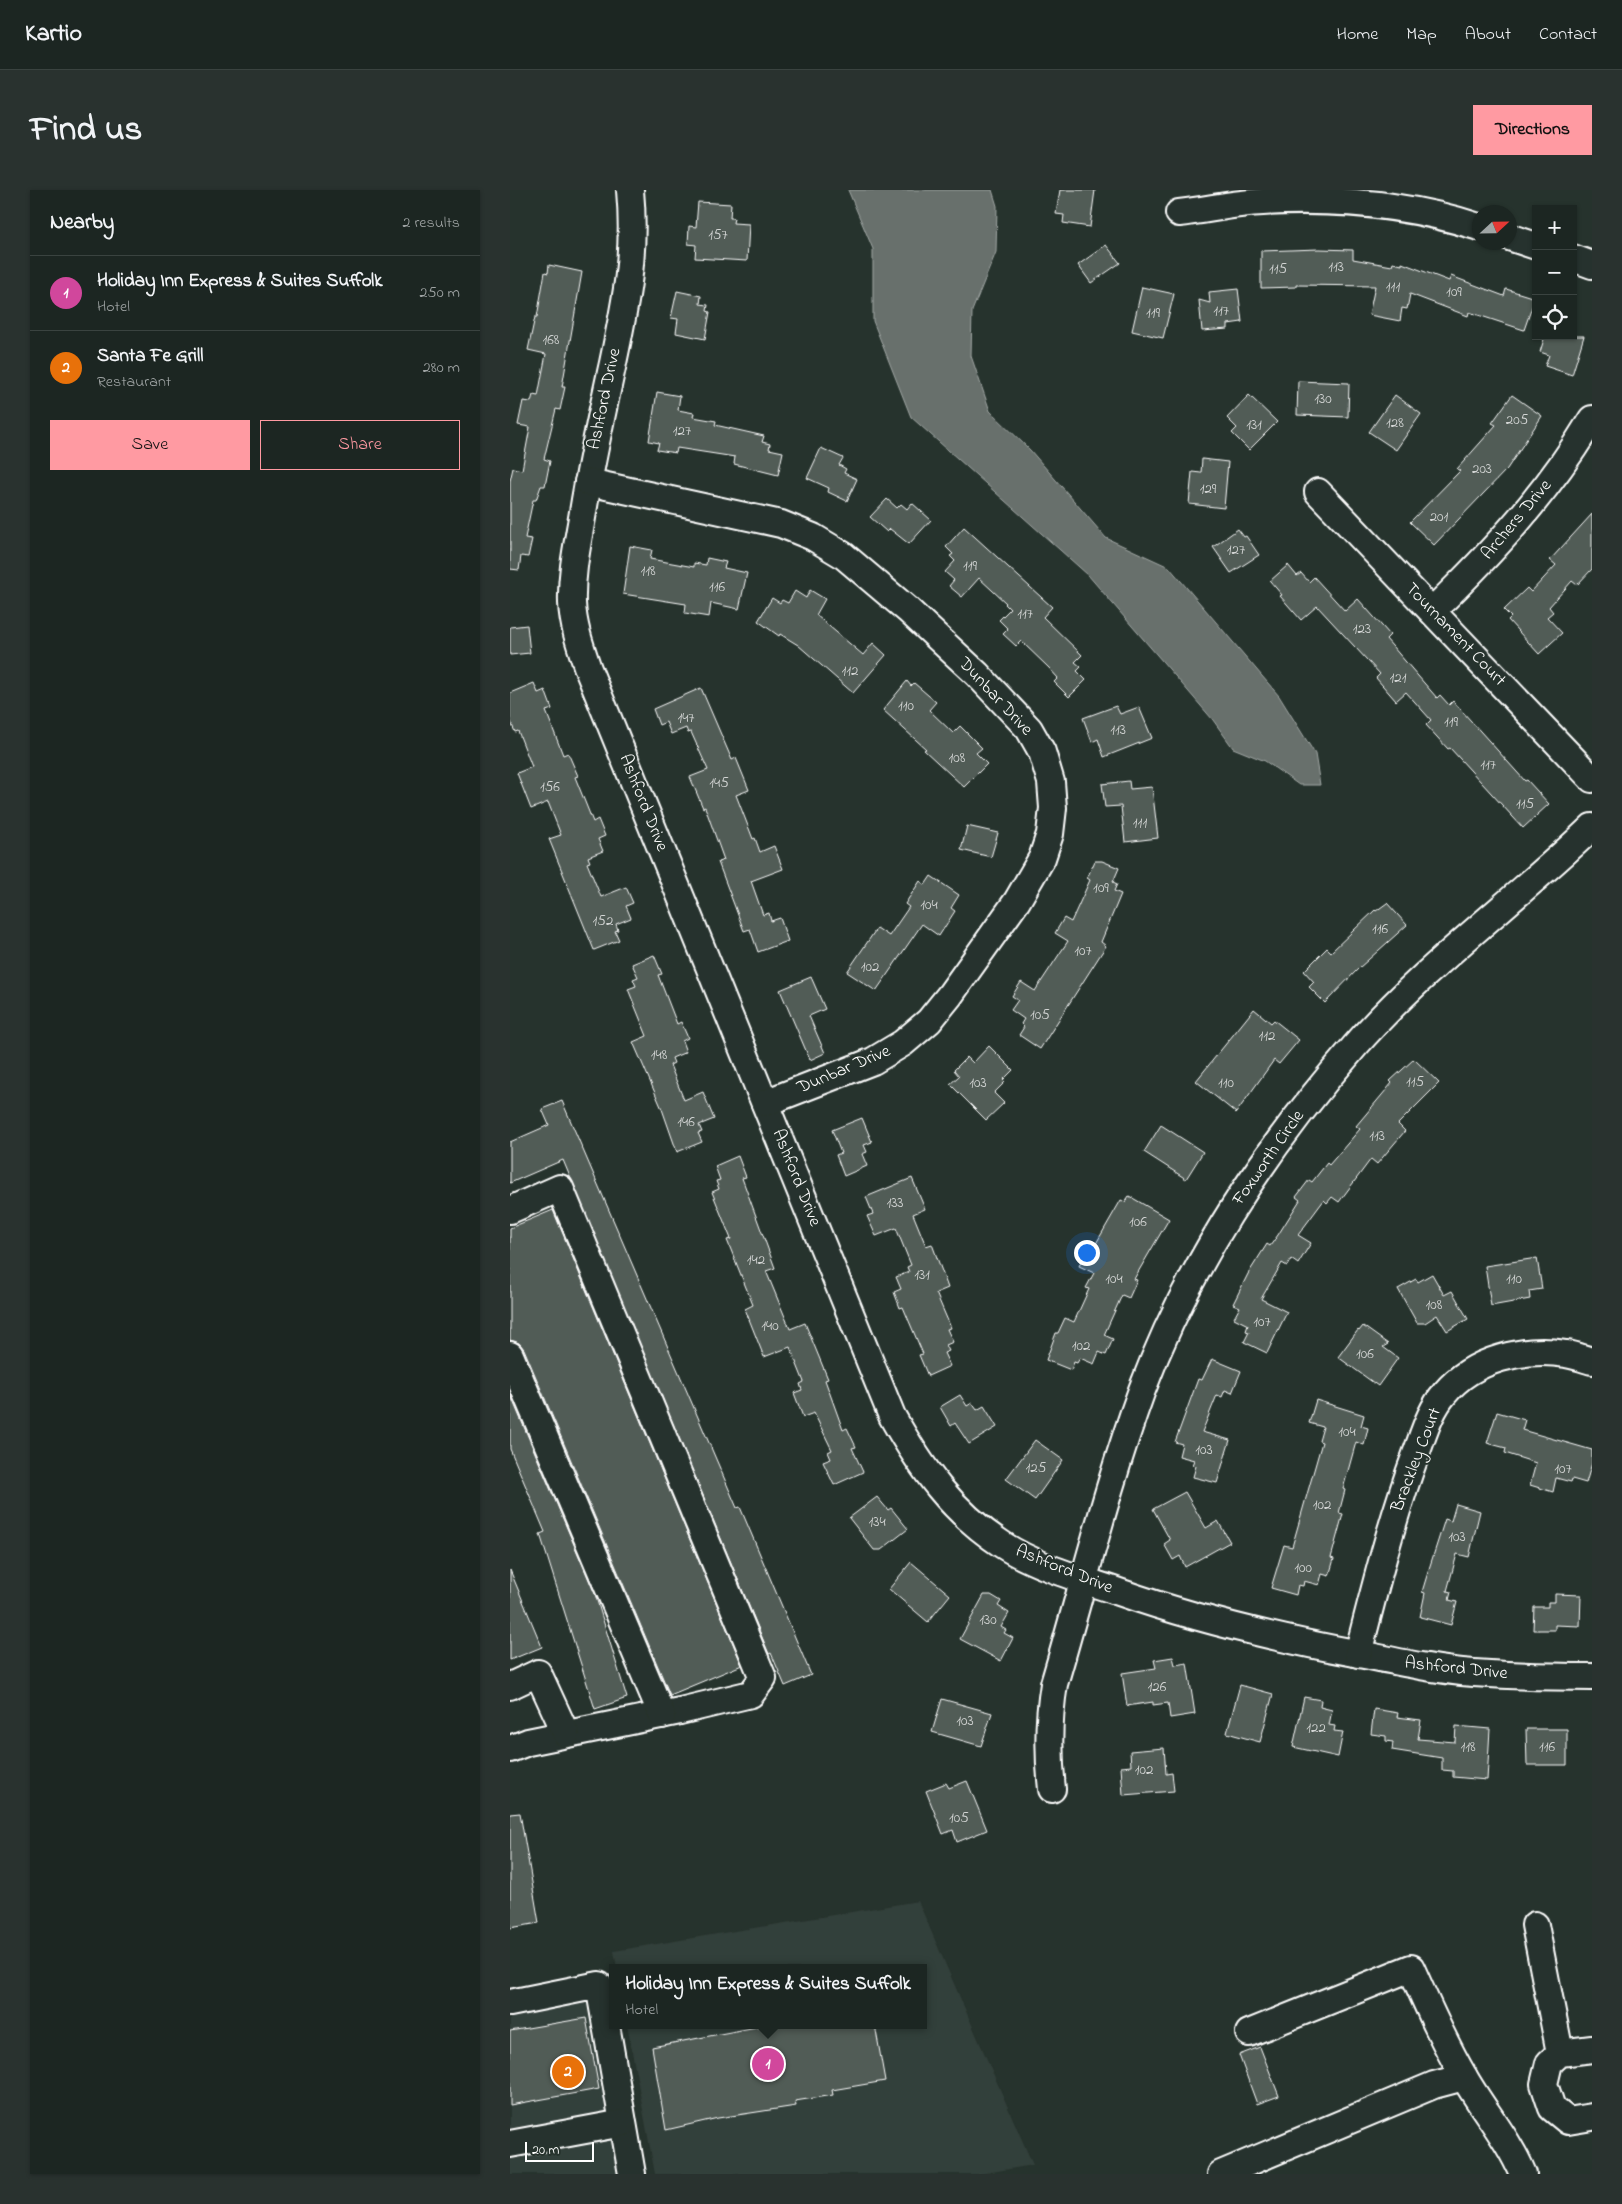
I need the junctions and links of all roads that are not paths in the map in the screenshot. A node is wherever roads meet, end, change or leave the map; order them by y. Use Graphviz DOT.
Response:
graph roads {
  1 [pos="630,190"];
  2 [pos="1179,213"];
  3 [pos="1472,224"];
  4 [pos="1517,239"];
  5 [pos="1532,245"];
  6 [pos="1577,259"];
  7 [pos="1592,265"];
  8 [pos="1592,419"];
  9 [pos="588,482"];
  10 [pos="1318,492"];
  11 [pos="1432,611"];
  12 [pos="1592,778"];
  13 [pos="1592,827"];
  14 [pos="765,1103"];
  15 [pos="510,1210"];
  16 [pos="510,1354"];
  17 [pos="1592,1361"];
  18 [pos="1084,1580"];
  19 [pos="1358,1654"];
  20 [pos="1592,1676"];
  21 [pos="510,1686"];
  22 [pos="662,1715"];
  23 [pos="566,1734"];
  24 [pos="510,1749"];
  25 [pos="1052,1789"];
  26 [pos="1535,1925"];
  27 [pos="510,2003"];
  28 [pos="1249,2033"];
  29 [pos="1592,2049"];
  30 [pos="1560,2053"];
  31 [pos="1464,2077"];
  32 [pos="1592,2117"];
  33 [pos="623,2123"];
  34 [pos="510,2144"];
  35 [pos="632,2174"];
  36 [pos="1221,2174"];
  37 [pos="1523,2174"];
  1 -- 9 [label="street, Ashford Drive"];
  2 -- 3 [label="street"];
  4 -- 5 [label="street"];
  6 -- 7 [label="street"];
  8 -- 11 [label="street, Archers Drive"];
  9 -- 14 [label="street, Ashford Drive"];
  9 -- 14 [label="street, Dunbar Drive"];
  10 -- 11 [label="street, Tournament Court"];
  11 -- 12 [label="street, Tournament Court"];
  13 -- 18 [label="street, Foxworth Circle"];
  14 -- 18 [label="street, Ashford Drive"];
  15 -- 22 [label="street"];
  16 -- 22 [label="street"];
  17 -- 19 [label="street, Brackley Court"];
  18 -- 19 [label="street, Ashford Drive"];
  18 -- 25 [label="street, Foxworth Circle"];
  19 -- 20 [label="street, Ashford Drive"];
  21 -- 23 [label="street"];
  22 -- 23 [label="street"];
  23 -- 24 [label="street"];
  26 -- 30 [label="street"];
  27 -- 33 [label="street"];
  28 -- 31 [label="street"];
  29 -- 30 [label="street"];
  30 -- 32 [label="street"];
  31 -- 36 [label="street"];
  31 -- 37 [label="street"];
  33 -- 34 [label="street"];
  33 -- 35 [label="street"];
}
